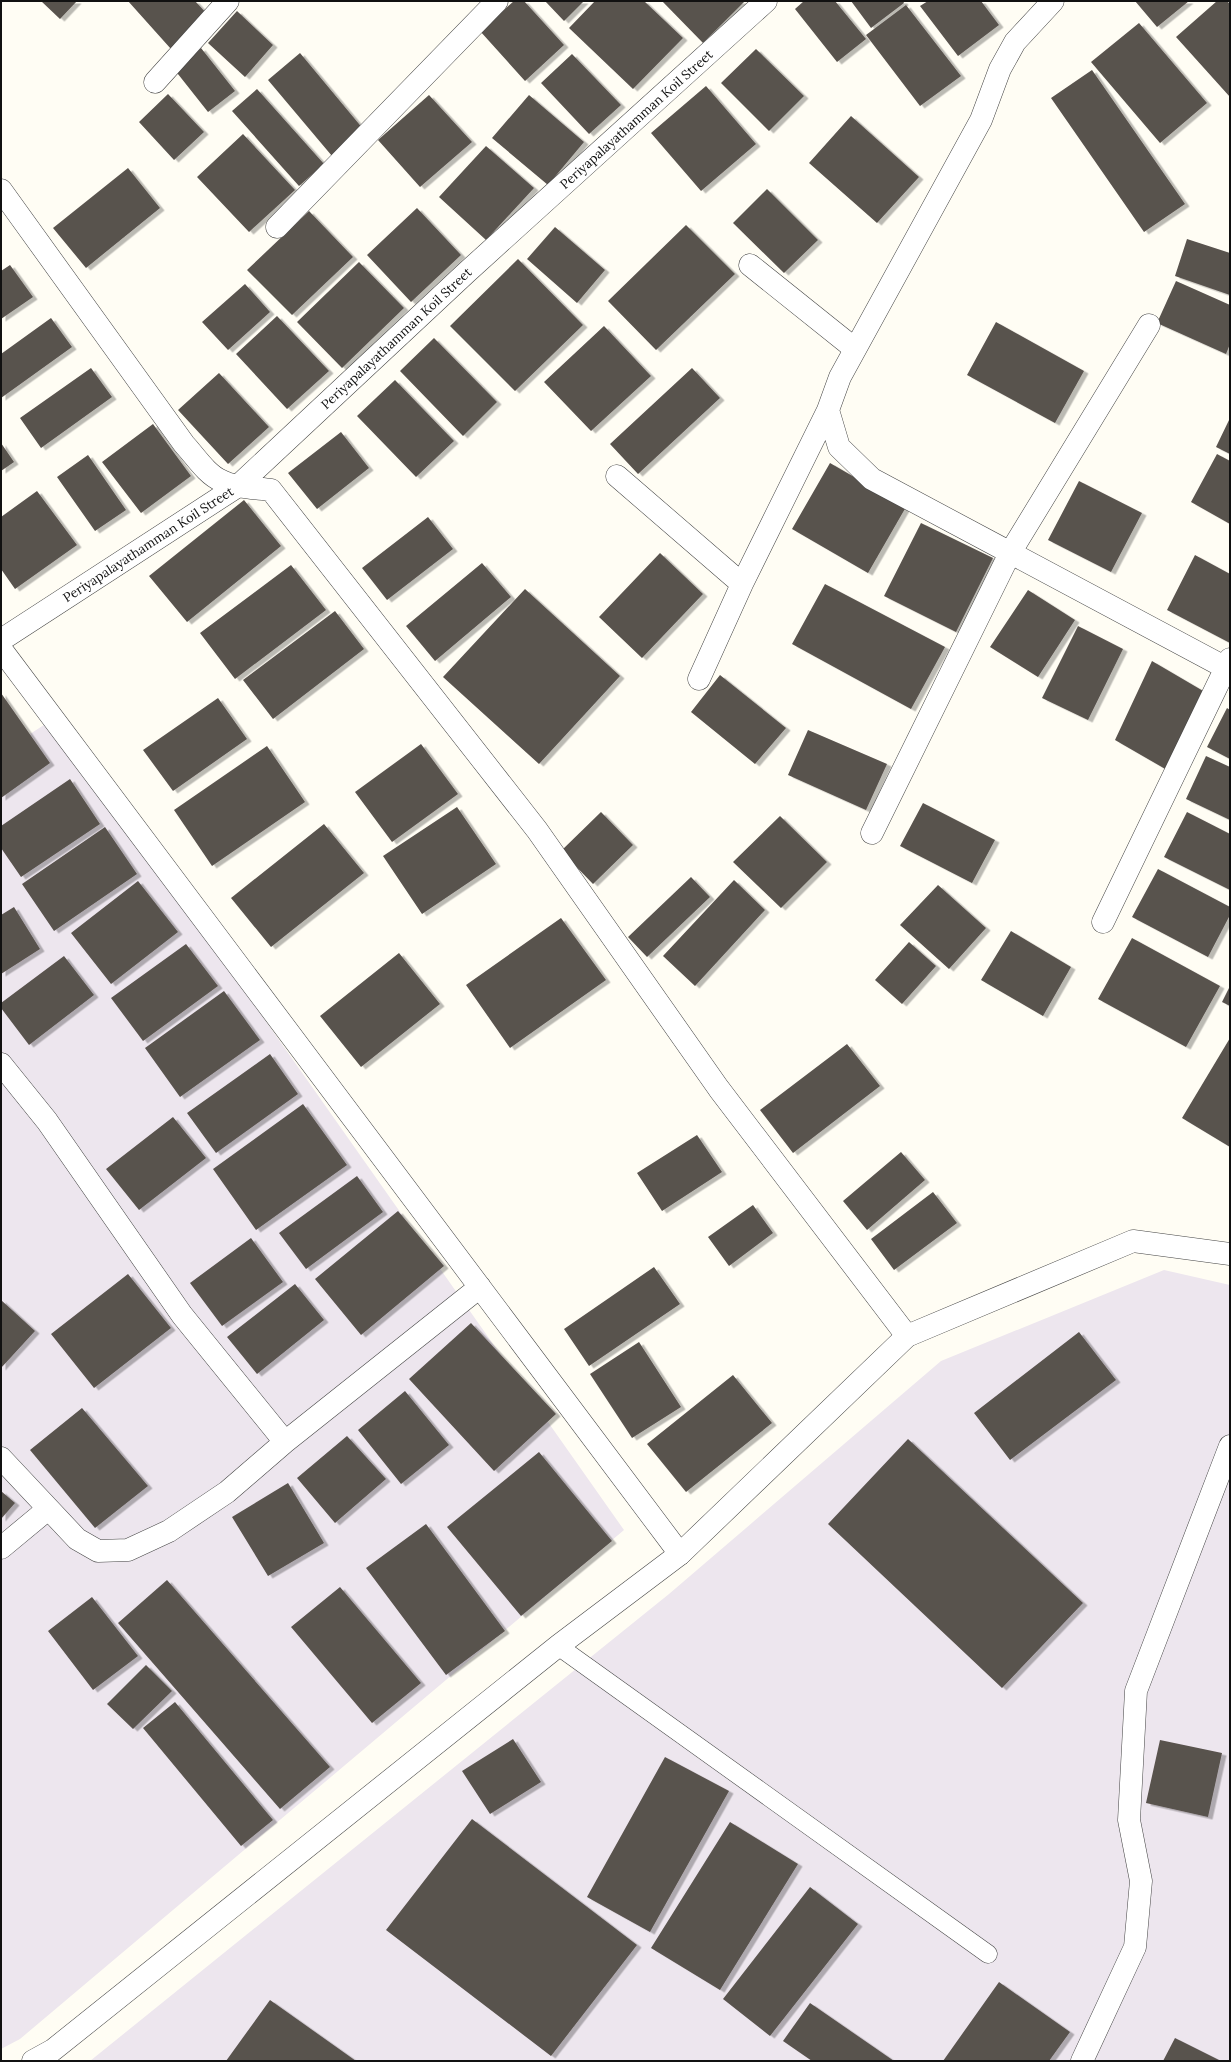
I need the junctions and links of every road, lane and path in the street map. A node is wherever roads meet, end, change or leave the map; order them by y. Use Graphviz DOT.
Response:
graph roads {
  1 [pos="228,1"];
  2 [pos="497,1"];
  3 [pos="766,1"];
  4 [pos="1053,1"];
  5 [pos="155,82"];
  6 [pos="1,190"];
  7 [pos="277,227"];
  8 [pos="750,265"];
  9 [pos="1149,326"];
  10 [pos="856,349"];
  11 [pos="828,410"];
  12 [pos="617,476"];
  13 [pos="238,486"];
  14 [pos="1010,553"];
  15 [pos="742,584"];
  16 [pos="1,640"];
  17 [pos="1,649"];
  18 [pos="1228,665"];
  19 [pos="698,679"];
  20 [pos="872,833"];
  21 [pos="1103,922"];
  22 [pos="1,1064"];
  23 [pos="1230,1254"];
  24 [pos="480,1287"];
  25 [pos="907,1336"];
  26 [pos="285,1442"];
  27 [pos="1230,1446"];
  28 [pos="1,1458"];
  29 [pos="48,1509"];
  30 [pos="1,1548"];
  31 [pos="680,1554"];
  32 [pos="558,1646"];
  33 [pos="988,1954"];
  34 [pos="33,2061"];
  35 [pos="1082,2061"];
  1 -- 5 [label="street"];
  2 -- 7 [label="street"];
  3 -- 13 [label="street, Periyapalayathamman Koil Street"];
  4 -- 10 [label="street"];
  6 -- 13 [label="street"];
  8 -- 10 [label="street"];
  9 -- 14 [label="street"];
  10 -- 11 [label="street"];
  11 -- 14 [label="street"];
  11 -- 15 [label="street"];
  12 -- 15 [label="street"];
  13 -- 16 [label="street, Periyapalayathamman Koil Street"];
  13 -- 25 [label="street"];
  14 -- 18 [label="street"];
  14 -- 20 [label="street"];
  15 -- 19 [label="street"];
  17 -- 24 [label="street"];
  18 -- 21 [label="street"];
  22 -- 26 [label="street"];
  23 -- 25 [label="street"];
  24 -- 26 [label="street"];
  24 -- 31 [label="street"];
  25 -- 31 [label="street"];
  26 -- 29 [label="street"];
  27 -- 35 [label="street"];
  28 -- 29 [label="street"];
  29 -- 30 [label="street"];
  31 -- 32 [label="street"];
  32 -- 33 [label="lane"];
  32 -- 34 [label="street"];
}
